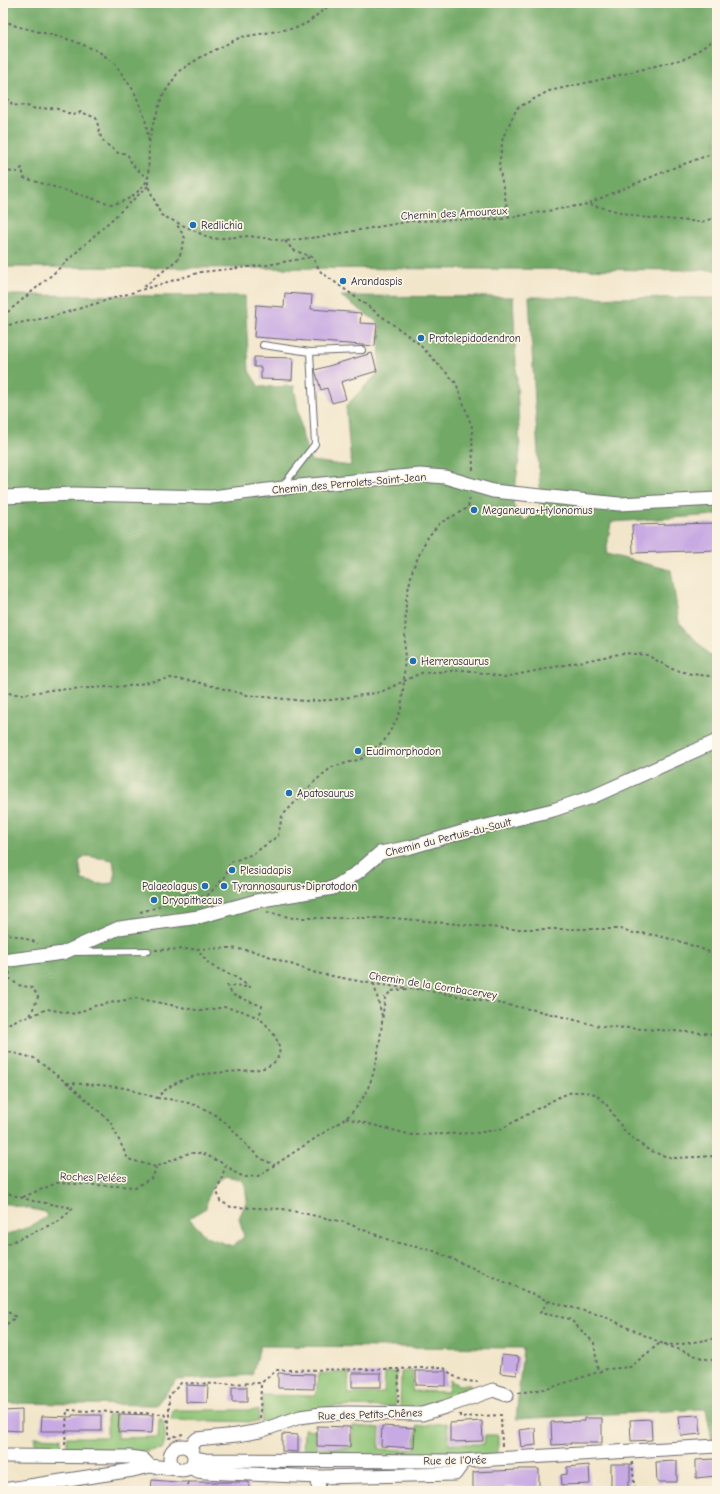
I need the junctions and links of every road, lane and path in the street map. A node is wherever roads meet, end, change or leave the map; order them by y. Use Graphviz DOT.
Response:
graph roads {
  1 [pos="332,3"];
  2 [pos="3,20"];
  3 [pos="717,38"];
  4 [pos="3,89"];
  5 [pos="149,143"];
  6 [pos="717,152"];
  7 [pos="3,171"];
  8 [pos="147,180"];
  9 [pos="148,186"];
  10 [pos="588,204"];
  11 [pos="717,217"];
  12 [pos="509,218"];
  13 [pos="176,222"];
  14 [pos="285,241"];
  15 [pos="312,256"];
  16 [pos="142,289"];
  17 [pos="3,316"];
  18 [pos="3,326"];
  19 [pos="263,345"];
  20 [pos="362,350"];
  21 [pos="310,352"];
  22 [pos="473,485"];
  23 [pos="281,488"];
  24 [pos="3,497"];
  25 [pos="717,499"];
  26 [pos="717,677"];
  27 [pos="404,681"];
  28 [pos="3,691"];
  29 [pos="717,741"];
  30 [pos="261,911"];
  31 [pos="139,912"];
  32 [pos="3,933"];
  33 [pos="42,945"];
  34 [pos="197,949"];
  35 [pos="148,951"];
  36 [pos="63,953"];
  37 [pos="717,954"];
  38 [pos="7,961"];
  39 [pos="374,984"];
  40 [pos="421,989"];
  41 [pos="383,1017"];
  42 [pos="30,1018"];
  43 [pos="259,1018"];
  44 [pos="3,1026"];
  45 [pos="717,1034"];
  46 [pos="3,1053"];
  47 [pos="66,1083"];
  48 [pos="157,1098"];
  49 [pos="346,1118"];
  50 [pos="717,1156"];
  51 [pos="275,1164"];
  52 [pos="226,1165"];
  53 [pos="156,1167"];
  54 [pos="3,1192"];
  55 [pos="22,1197"];
  56 [pos="3,1246"];
  57 [pos="3,1278"];
  58 [pos="3,1285"];
  59 [pos="548,1301"];
  60 [pos="3,1309"];
  61 [pos="3,1327"];
  62 [pos="717,1338"];
  63 [pos="661,1343"];
  64 [pos="717,1360"];
  65 [pos="399,1369"];
  66 [pos="598,1372"];
  67 [pos="261,1383"];
  68 [pos="493,1390"];
  69 [pos="507,1395"];
  70 [pos="460,1411"];
  71 [pos="398,1414"];
  72 [pos="169,1426"];
  73 [pos="260,1431"];
  74 [pos="717,1446"];
  75 [pos="171,1453"];
  76 [pos="3,1456"];
  77 [pos="64,1456"];
  78 [pos="632,1457"];
  79 [pos="191,1458"];
  80 [pos="503,1459"];
  81 [pos="461,1461"];
  82 [pos="150,1466"];
  83 [pos="174,1467"];
  84 [pos="319,1477"];
  85 [pos="3,1490"];
  86 [pos="188,1491"];
  87 [pos="318,1491"];
  88 [pos="635,1491"];
  1 -- 5 [label="path"];
  2 -- 5 [label="path"];
  3 -- 12 [label="path"];
  4 -- 8 [label="path"];
  5 -- 8 [label="path"];
  6 -- 10 [label="path"];
  7 -- 8 [label="path"];
  8 -- 9 [label="path"];
  9 -- 13 [label="path, Chemin des Amoureux"];
  9 -- 17 [label="path"];
  10 -- 11 [label="path, Chemin des Amoureux"];
  10 -- 12 [label="path, Chemin des Amoureux"];
  12 -- 14 [label="path, Chemin des Amoureux"];
  13 -- 14 [label="path, Chemin des Amoureux"];
  13 -- 16 [label="path"];
  14 -- 15 [label="path"];
  15 -- 16 [label="path"];
  15 -- 22 [label="path"];
  16 -- 18 [label="path"];
  19 -- 21 [label="lane"];
  20 -- 21 [label="lane"];
  21 -- 23 [label="lane"];
  22 -- 23 [label="street, Chemin des Perrolets-Saint-Jean"];
  22 -- 25 [label="street, Chemin des Perrolets-Saint-Jean"];
  22 -- 27 [label="path"];
  23 -- 24 [label="street, Chemin des Perrolets-Saint-Jean"];
  26 -- 27 [label="path"];
  27 -- 28 [label="path"];
  27 -- 31 [label="path"];
  29 -- 36 [label="street, Chemin du Pertuis-du-Sault"];
  30 -- 37 [label="path"];
  32 -- 33 [label="path"];
  34 -- 35 [label="path, Chemin de la Combacervey"];
  34 -- 39 [label="path, Chemin de la Combacervey"];
  34 -- 43 [label="path"];
  35 -- 36 [label="lane, Chemin du Pertuis-du-Sault"];
  36 -- 38 [label="street, Chemin du Pertuis-du-Sault"];
  38 -- 42 [label="path"];
  39 -- 40 [label="path, Chemin de la Combacervey"];
  39 -- 41 [label="path"];
  40 -- 41 [label="path"];
  40 -- 45 [label="path, Chemin de la Combacervey"];
  41 -- 49 [label="path"];
  42 -- 43 [label="path"];
  42 -- 44 [label="path"];
  43 -- 48 [label="path"];
  46 -- 47 [label="path"];
  47 -- 48 [label="path"];
  47 -- 53 [label="path"];
  48 -- 51 [label="path"];
  49 -- 50 [label="path"];
  49 -- 51 [label="path"];
  51 -- 52 [label="path"];
  52 -- 53 [label="path"];
  52 -- 59 [label="path"];
  53 -- 55 [label="path, Roches Pelées"];
  54 -- 55 [label="path"];
  55 -- 56 [label="path"];
  57 -- 58 [label="path"];
  59 -- 63 [label="path"];
  59 -- 66 [label="path"];
  60 -- 61 [label="path"];
  62 -- 63 [label="path"];
  63 -- 64 [label="path"];
  63 -- 66 [label="path"];
  65 -- 67 [label="path"];
  65 -- 68 [label="path"];
  65 -- 71 [label="path"];
  66 -- 69 [label="path"];
  67 -- 72 [label="path"];
  67 -- 73 [label="path"];
  68 -- 69 [label="street"];
  68 -- 71 [label="street, Rue des Petits-Chênes"];
  70 -- 80 [label="path"];
  71 -- 73 [label="street, Rue des Petits-Chênes"];
  72 -- 77 [label="path"];
  72 -- 79 [label="path"];
  73 -- 79 [label="street, Rue des Petits-Chênes"];
  74 -- 80 [label="street, Rue de l'Orée"];
  75 -- 79 [label="street"];
  75 -- 82 [label="street"];
  75 -- 83 [label="street"];
  76 -- 77 [label="street"];
  77 -- 82 [label="street"];
  78 -- 88 [label="path"];
  79 -- 81 [label="street, Rue de l'Orée"];
  79 -- 83 [label="street"];
  79 -- 84 [label="street"];
  79 -- 86 [label="path"];
  80 -- 81 [label="street, Rue de l'Orée"];
  81 -- 84 [label="street"];
  82 -- 83 [label="street"];
  82 -- 85 [label="street"];
  84 -- 87 [label="street"];
}
